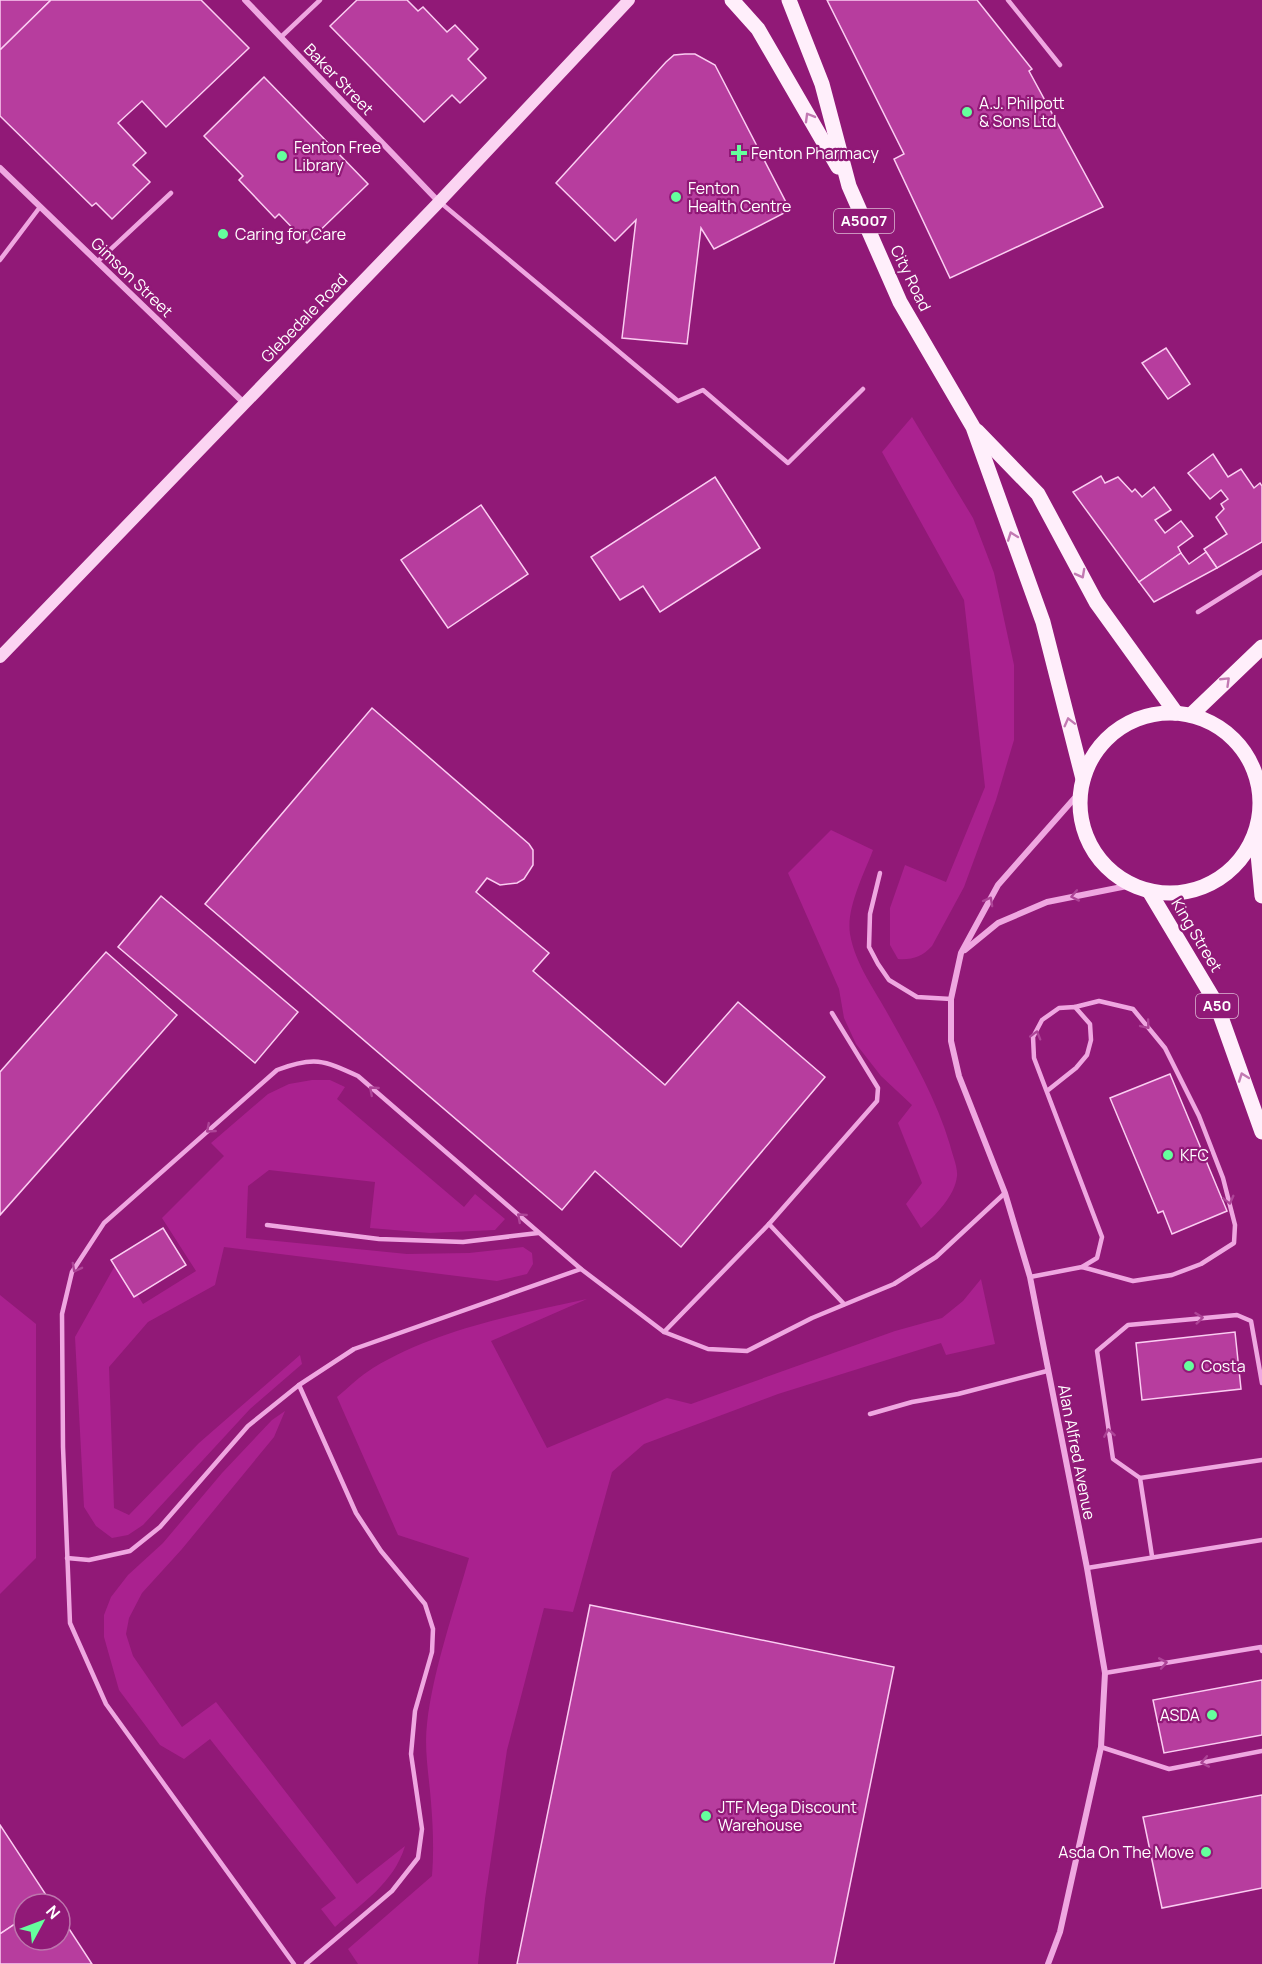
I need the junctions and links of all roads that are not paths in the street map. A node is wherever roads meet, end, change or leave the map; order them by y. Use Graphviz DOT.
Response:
graph roads {
  1 [pos="245,0"];
  2 [pos="320,0"];
  3 [pos="630,0"];
  4 [pos="732,0"];
  5 [pos="789,0"];
  6 [pos="1008,0"];
  7 [pos="281,37"];
  8 [pos="1060,64"];
  9 [pos="0,168"];
  10 [pos="849,186"];
  11 [pos="171,193"];
  12 [pos="439,202"];
  13 [pos="40,207"];
  14 [pos="0,260"];
  15 [pos="97,262"];
  16 [pos="863,389"];
  17 [pos="244,404"];
  18 [pos="973,427"];
  19 [pos="1262,572"];
  20 [pos="1198,612"];
  21 [pos="1262,647"];
  22 [pos="0,657"];
  23 [pos="1183,714"];
  24 [pos="1082,785"];
  25 [pos="1261,811"];
  26 [pos="1256,833"];
  27 [pos="880,873"];
  28 [pos="1132,885"];
  29 [pos="1149,891"];
  30 [pos="1262,896"];
  31 [pos="961,953"];
  32 [pos="951,999"];
  33 [pos="1075,1008"];
  34 [pos="832,1013"];
  35 [pos="1047,1091"];
  36 [pos="1262,1132"];
  37 [pos="1005,1193"];
  38 [pos="769,1224"];
  39 [pos="267,1225"];
  40 [pos="539,1233"];
  41 [pos="1082,1267"];
  42 [pos="581,1269"];
  43 [pos="1030,1277"];
  44 [pos="844,1304"];
  45 [pos="664,1332"];
  46 [pos="1047,1371"];
  47 [pos="1262,1383"];
  48 [pos="299,1384"];
  49 [pos="870,1414"];
  50 [pos="1262,1460"];
  51 [pos="1140,1478"];
  52 [pos="1262,1540"];
  53 [pos="1152,1556"];
  54 [pos="67,1558"];
  55 [pos="1087,1568"];
  56 [pos="1262,1651"];
  57 [pos="1105,1673"];
  58 [pos="1101,1747"];
  59 [pos="1262,1751"];
  60 [pos="294,1964"];
  61 [pos="306,1964"];
  62 [pos="1048,1964"];
  1 -- 7 [label="street, Baker Street"];
  2 -- 7 [label="lane"];
  3 -- 12 [label="street, Glebedale Road"];
  10 -- 4 [label="main road, A5007, one-way"];
  5 -- 10 [label="main road, City Road / A5007"];
  6 -- 8 [label="lane"];
  7 -- 12 [label="street, Baker Street"];
  9 -- 13 [label="street, Gimson Street"];
  10 -- 18 [label="main road, City Road / A5007"];
  11 -- 15 [label="lane"];
  12 -- 16 [label="lane"];
  12 -- 17 [label="street, Glebedale Road"];
  13 -- 14 [label="lane"];
  13 -- 15 [label="street, Gimson Street"];
  15 -- 17 [label="street, Gimson Street"];
  17 -- 22 [label="street, Glebedale Road"];
  18 -- 23 [label="main road, City Road / A5007, one-way"];
  24 -- 18 [label="main road, City Road / A5007, one-way"];
  19 -- 20 [label="lane"];
  23 -- 21 [label="main road, one-way"];
  23 -- 24 [label="main road"];
  23 -- 25 [label="main road"];
  24 -- 28 [label="main road"];
  31 -- 24 [label="street, Alan Alfred Avenue, one-way"];
  25 -- 26 [label="main road"];
  26 -- 29 [label="main road"];
  26 -- 30 [label="main road"];
  27 -- 32 [label="lane"];
  28 -- 29 [label="main road"];
  28 -- 31 [label="street, one-way"];
  36 -- 29 [label="main road, King Street / A50, one-way"];
  31 -- 32 [label="street, Alan Alfred Avenue"];
  32 -- 37 [label="street, Alan Alfred Avenue"];
  33 -- 35 [label="lane"];
  35 -- 33 [label="lane, one-way"];
  33 -- 41 [label="lane, one-way"];
  34 -- 38 [label="lane"];
  35 -- 41 [label="lane"];
  37 -- 43 [label="street, Alan Alfred Avenue"];
  37 -- 44 [label="lane"];
  38 -- 44 [label="lane"];
  38 -- 45 [label="lane"];
  39 -- 40 [label="lane"];
  40 -- 42 [label="lane"];
  40 -- 54 [label="lane, one-way"];
  41 -- 43 [label="lane"];
  42 -- 45 [label="lane"];
  42 -- 48 [label="lane"];
  43 -- 46 [label="street, Alan Alfred Avenue"];
  44 -- 45 [label="lane"];
  46 -- 49 [label="lane"];
  46 -- 55 [label="street, Alan Alfred Avenue"];
  51 -- 47 [label="lane, one-way"];
  48 -- 54 [label="lane"];
  48 -- 61 [label="lane"];
  50 -- 51 [label="lane"];
  51 -- 53 [label="lane"];
  52 -- 53 [label="lane"];
  53 -- 55 [label="lane"];
  54 -- 60 [label="lane"];
  55 -- 57 [label="street, Alan Alfred Avenue"];
  57 -- 56 [label="lane, one-way"];
  57 -- 58 [label="street, Alan Alfred Avenue"];
  59 -- 58 [label="lane, one-way"];
  58 -- 62 [label="street, Alan Alfred Avenue"];
}
